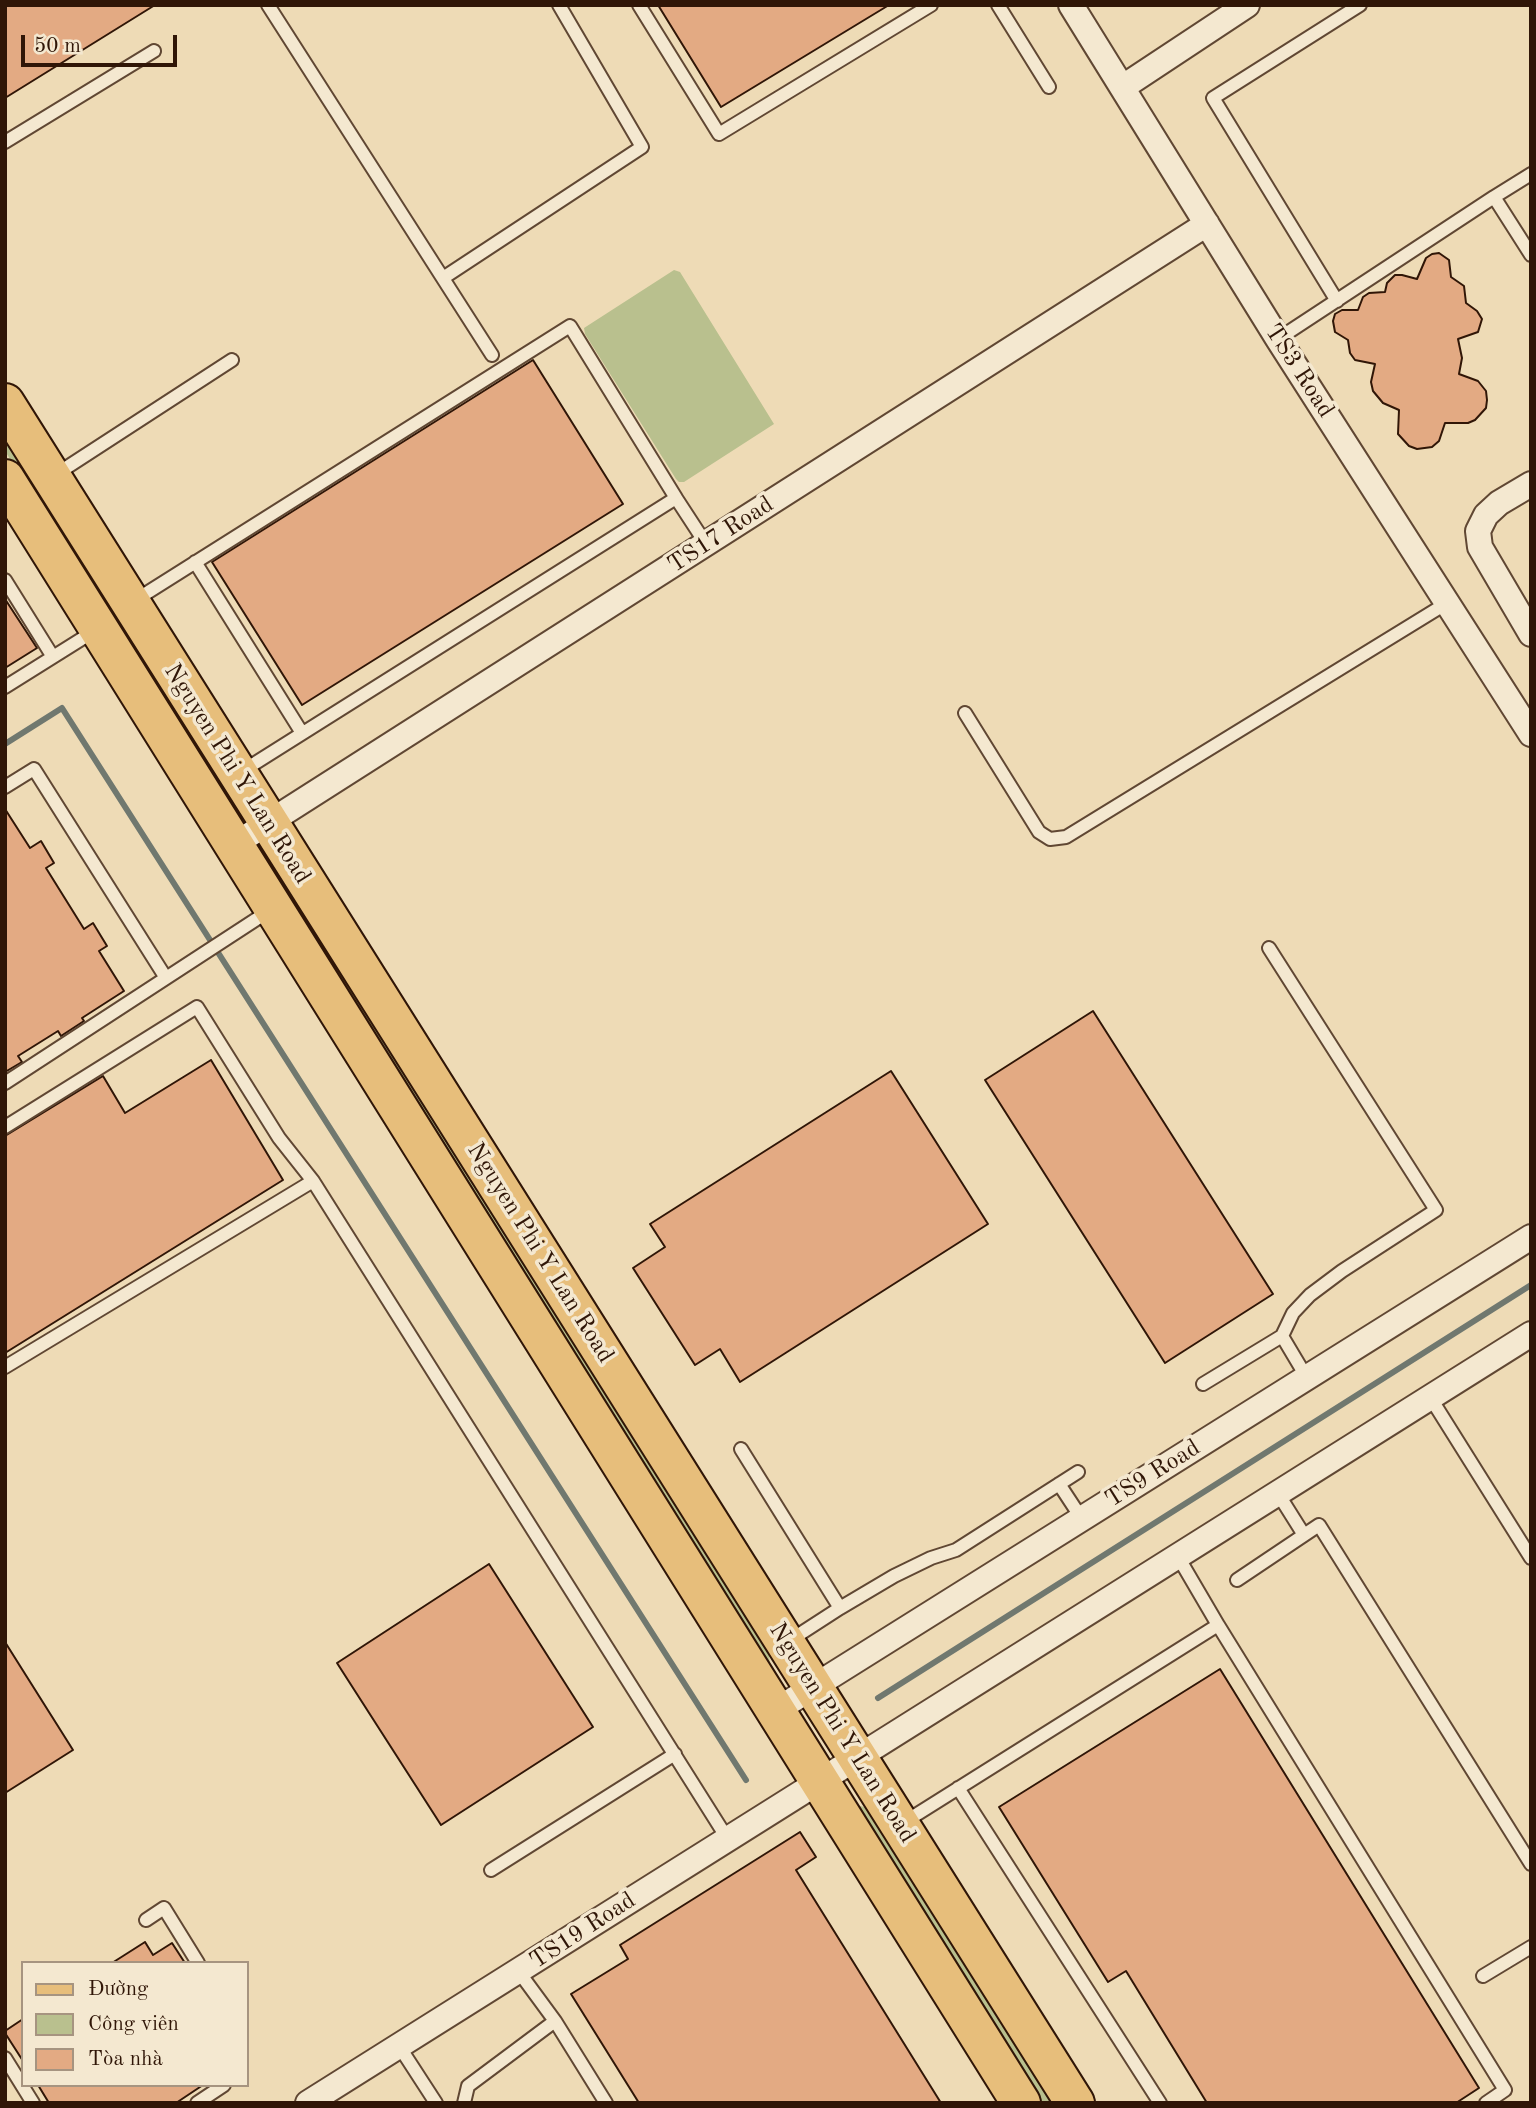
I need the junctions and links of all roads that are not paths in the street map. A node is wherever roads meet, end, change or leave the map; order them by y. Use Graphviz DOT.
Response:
graph roads {
  1 [pos="268,5"];
  2 [pos="559,5"];
  3 [pos="639,5"];
  4 [pos="931,5"];
  5 [pos="998,5"];
  6 [pos="1071,5"];
  7 [pos="1247,5"];
  8 [pos="1360,5"];
  9 [pos="154,51"];
  10 [pos="1049,87"];
  11 [pos="1123,87"];
  12 [pos="5,142"];
  13 [pos="1531,174"];
  14 [pos="1494,197"];
  15 [pos="1207,224"];
  16 [pos="1531,255"];
  17 [pos="443,278"];
  18 [pos="1337,300"];
  19 [pos="1278,339"];
  20 [pos="492,355"];
  21 [pos="232,360"];
  22 [pos="5,403"];
  23 [pos="52,477"];
  24 [pos="5,479"];
  25 [pos="1531,484"];
  26 [pos="676,498"];
  27 [pos="706,544"];
  28 [pos="195,562"];
  29 [pos="5,580"];
  30 [pos="130,603"];
  31 [pos="1447,603"];
  32 [pos="99,628"];
  33 [pos="1531,634"];
  34 [pos="53,657"];
  35 [pos="5,687"];
  36 [pos="965,713"];
  37 [pos="302,733"];
  38 [pos="1531,734"];
  39 [pos="237,774"];
  40 [pos="5,787"];
  41 [pos="268,823"];
  42 [pos="235,844"];
  43 [pos="275,907"];
  44 [pos="1269,948"];
  45 [pos="166,978"];
  46 [pos="5,1083"];
  47 [pos="5,1127"];
  48 [pos="313,1181"];
  49 [pos="1531,1237"];
  50 [pos="1531,1334"];
  51 [pos="1282,1336"];
  52 [pos="5,1367"];
  53 [pos="1307,1378"];
  54 [pos="1203,1384"];
  55 [pos="1430,1397"];
  56 [pos="741,1448"];
  57 [pos="1078,1472"];
  58 [pos="1059,1484"];
  59 [pos="1277,1492"];
  60 [pos="1082,1518"];
  61 [pos="1304,1535"];
  62 [pos="1177,1555"];
  63 [pos="1531,1558"];
  64 [pos="1237,1580"];
  65 [pos="840,1608"];
  66 [pos="1218,1625"];
  67 [pos="786,1643"];
  68 [pos="813,1686"];
  69 [pos="775,1711"];
  70 [pos="675,1754"];
  71 [pos="857,1755"];
  72 [pos="818,1780"];
  73 [pos="958,1788"];
  74 [pos="900,1825"];
  75 [pos="727,1838"];
  76 [pos="1531,1864"];
  77 [pos="491,1870"];
  78 [pos="146,1920"];
  79 [pos="1531,1947"];
  80 [pos="197,1961"];
  81 [pos="519,1972"];
  82 [pos="1483,1976"];
  83 [pos="555,2021"];
  84 [pos="400,2046"];
  85 [pos="5,2059"];
  86 [pos="21,2084"];
  87 [pos="23,2087"];
  88 [pos="222,2087"];
  89 [pos="430,2101"];
  90 [pos="33,2103"];
  91 [pos="197,2103"];
  92 [pos="308,2103"];
  93 [pos="464,2103"];
  94 [pos="606,2103"];
  95 [pos="1021,2103"];
  96 [pos="1075,2103"];
  97 [pos="1160,2103"];
  98 [pos="1486,2103"];
  1 -- 17 [label="lane"];
  2 -- 17 [label="lane"];
  3 -- 4 [label="lane"];
  5 -- 10 [label="lane"];
  6 -- 11 [label="street, TS3 Road"];
  7 -- 11 [label="street"];
  8 -- 18 [label="lane"];
  9 -- 12 [label="lane"];
  11 -- 15 [label="street, TS3 Road"];
  13 -- 14 [label="lane"];
  14 -- 16 [label="lane"];
  14 -- 18 [label="lane"];
  15 -- 19 [label="street, TS3 Road"];
  15 -- 27 [label="street, TS17 Road"];
  17 -- 20 [label="lane"];
  18 -- 19 [label="lane"];
  19 -- 31 [label="street, TS3 Road"];
  21 -- 23 [label="lane"];
  22 -- 23 [label="main road, Nguyen Phi Y Lan Road"];
  23 -- 30 [label="main road, Nguyen Phi Y Lan Road"];
  24 -- 32 [label="main road, Nguyen Phi Y Lan Road"];
  25 -- 33 [label="street"];
  26 -- 27 [label="lane"];
  26 -- 28 [label="lane"];
  26 -- 37 [label="lane"];
  27 -- 41 [label="street, TS17 Road"];
  28 -- 30 [label="lane"];
  28 -- 37 [label="lane"];
  29 -- 34 [label="lane"];
  30 -- 39 [label="main road, Nguyen Phi Y Lan Road"];
  31 -- 36 [label="lane"];
  31 -- 38 [label="street, TS3 Road"];
  32 -- 34 [label="lane"];
  32 -- 42 [label="main road, Nguyen Phi Y Lan Road"];
  34 -- 35 [label="lane"];
  37 -- 39 [label="lane"];
  39 -- 41 [label="main road, Nguyen Phi Y Lan Road"];
  40 -- 45 [label="lane"];
  41 -- 42 [label="street, TS17 Road"];
  41 -- 67 [label="main road, Nguyen Phi Y Lan Road"];
  42 -- 43 [label="main road, Nguyen Phi Y Lan Road"];
  43 -- 45 [label="lane"];
  43 -- 69 [label="main road, Nguyen Phi Y Lan Road"];
  44 -- 51 [label="lane"];
  45 -- 46 [label="lane"];
  47 -- 48 [label="lane"];
  48 -- 52 [label="lane"];
  48 -- 70 [label="lane"];
  49 -- 53 [label="street, TS9 Road"];
  50 -- 55 [label="street, TS19 Road"];
  51 -- 53 [label="lane"];
  51 -- 54 [label="lane"];
  53 -- 60 [label="street, TS9 Road"];
  55 -- 59 [label="street, TS19 Road"];
  55 -- 63 [label="lane"];
  56 -- 65 [label="lane"];
  57 -- 58 [label="lane"];
  58 -- 60 [label="lane"];
  58 -- 65 [label="lane"];
  59 -- 61 [label="lane"];
  59 -- 62 [label="street, TS19 Road"];
  60 -- 68 [label="street, TS9 Road"];
  61 -- 64 [label="lane"];
  61 -- 76 [label="lane"];
  62 -- 66 [label="lane"];
  62 -- 71 [label="street, TS19 Road"];
  65 -- 67 [label="lane"];
  66 -- 73 [label="lane"];
  66 -- 98 [label="lane"];
  67 -- 68 [label="main road, Nguyen Phi Y Lan Road"];
  68 -- 69 [label="street, TS9 Road"];
  68 -- 71 [label="main road, Nguyen Phi Y Lan Road"];
  69 -- 72 [label="main road, Nguyen Phi Y Lan Road"];
  70 -- 75 [label="lane"];
  70 -- 77 [label="lane"];
  71 -- 72 [label="street, TS19 Road"];
  71 -- 74 [label="main road, Nguyen Phi Y Lan Road"];
  72 -- 75 [label="street, TS19 Road"];
  72 -- 95 [label="main road, Nguyen Phi Y Lan Road"];
  73 -- 74 [label="lane"];
  73 -- 97 [label="lane"];
  74 -- 96 [label="main road, Nguyen Phi Y Lan Road"];
  75 -- 81 [label="street, TS19 Road"];
  78 -- 80 [label="lane"];
  79 -- 82 [label="lane"];
  81 -- 83 [label="lane"];
  81 -- 84 [label="street, TS19 Road"];
  83 -- 93 [label="lane"];
  83 -- 94 [label="lane"];
  84 -- 89 [label="lane"];
  84 -- 92 [label="street, TS19 Road"];
  85 -- 86 [label="lane"];
  87 -- 90 [label="lane"];
  88 -- 91 [label="lane"];
}
